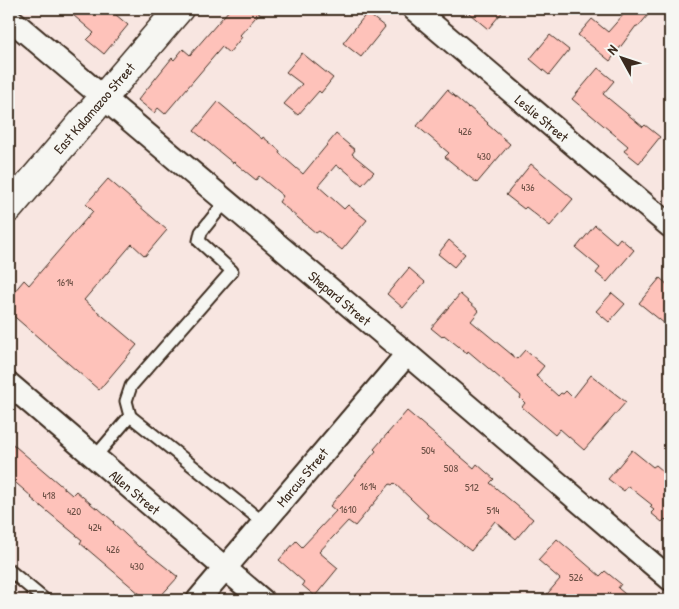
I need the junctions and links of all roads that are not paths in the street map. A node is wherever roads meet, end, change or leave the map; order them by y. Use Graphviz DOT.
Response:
graph roads {
  1 [pos="179,9"];
  2 [pos="414,9"];
  3 [pos="9,18"];
  4 [pos="104,98"];
  5 [pos="226,202"];
  6 [pos="9,208"];
  7 [pos="670,226"];
  8 [pos="407,354"];
  9 [pos="9,384"];
  10 [pos="130,416"];
  11 [pos="94,458"];
  12 [pos="264,523"];
  13 [pos="225,568"];
  14 [pos="9,570"];
  15 [pos="670,579"];
  16 [pos="45,600"];
  17 [pos="198,600"];
  18 [pos="262,600"];
  1 -- 4 [label="street, East Kalamazoo Street"];
  2 -- 7 [label="street, Leslie Street"];
  3 -- 4 [label="street, Shepard Street"];
  4 -- 5 [label="street, Shepard Street"];
  4 -- 6 [label="street, East Kalamazoo Street"];
  5 -- 8 [label="street, Shepard Street"];
  5 -- 10 [label="lane"];
  8 -- 12 [label="street, Marcus Street"];
  8 -- 15 [label="street, Shepard Street"];
  9 -- 11 [label="street, Allen Street"];
  10 -- 11 [label="lane"];
  10 -- 12 [label="lane"];
  11 -- 13 [label="street, Allen Street"];
  12 -- 13 [label="street, Marcus Street"];
  13 -- 17 [label="street, Marcus Street"];
  13 -- 18 [label="street, Allen Street"];
  14 -- 16 [label="lane"];
}
